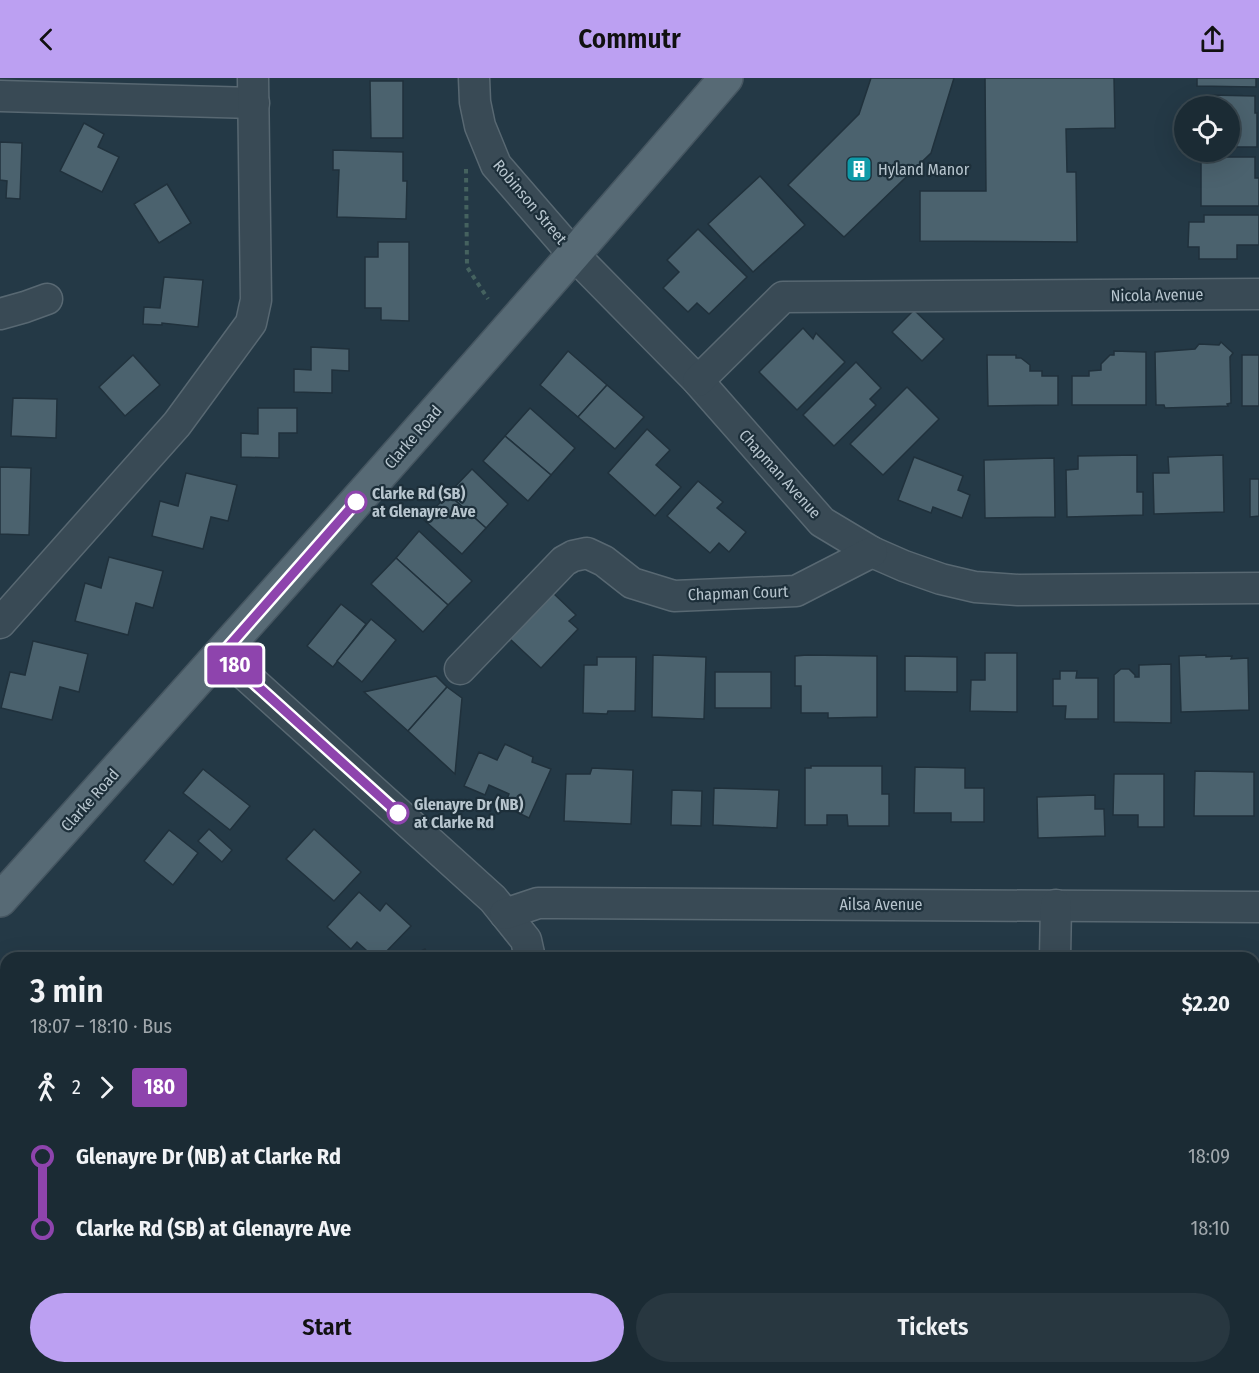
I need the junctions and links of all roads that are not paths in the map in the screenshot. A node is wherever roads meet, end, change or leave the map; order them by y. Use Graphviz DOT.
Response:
graph roads {
  1 [pos="474,78"];
  2 [pos="726,78"];
  3 [pos="254,90"];
  4 [pos="0,96"];
  5 [pos="574,255"];
  6 [pos="1259,294"];
  7 [pos="47,298"];
  8 [pos="0,314"];
  9 [pos="698,381"];
  10 [pos="872,552"];
  11 [pos="1259,588"];
  12 [pos="0,623"];
  13 [pos="222,654"];
  14 [pos="460,669"];
  15 [pos="0,900"];
  16 [pos="1056,905"];
  17 [pos="1259,908"];
  18 [pos="505,914"];
  19 [pos="529,952"];
  20 [pos="1054,952"];
  1 -- 5 [label="street, Robinson Street"];
  2 -- 5 [label="main road, Clarke Road"];
  3 -- 4 [label="street"];
  3 -- 12 [label="street"];
  5 -- 9 [label="street, Chapman Avenue"];
  5 -- 13 [label="main road, Clarke Road"];
  6 -- 9 [label="street, Nicola Avenue"];
  7 -- 8 [label="street"];
  9 -- 10 [label="street, Chapman Avenue"];
  10 -- 11 [label="street, Chapman Avenue"];
  10 -- 14 [label="street, Chapman Court"];
  13 -- 15 [label="main road, Clarke Road"];
  13 -- 18 [label="street"];
  16 -- 17 [label="street, Ailsa Avenue"];
  16 -- 18 [label="street, Ailsa Avenue"];
  16 -- 20 [label="street"];
  18 -- 19 [label="street"];
}
